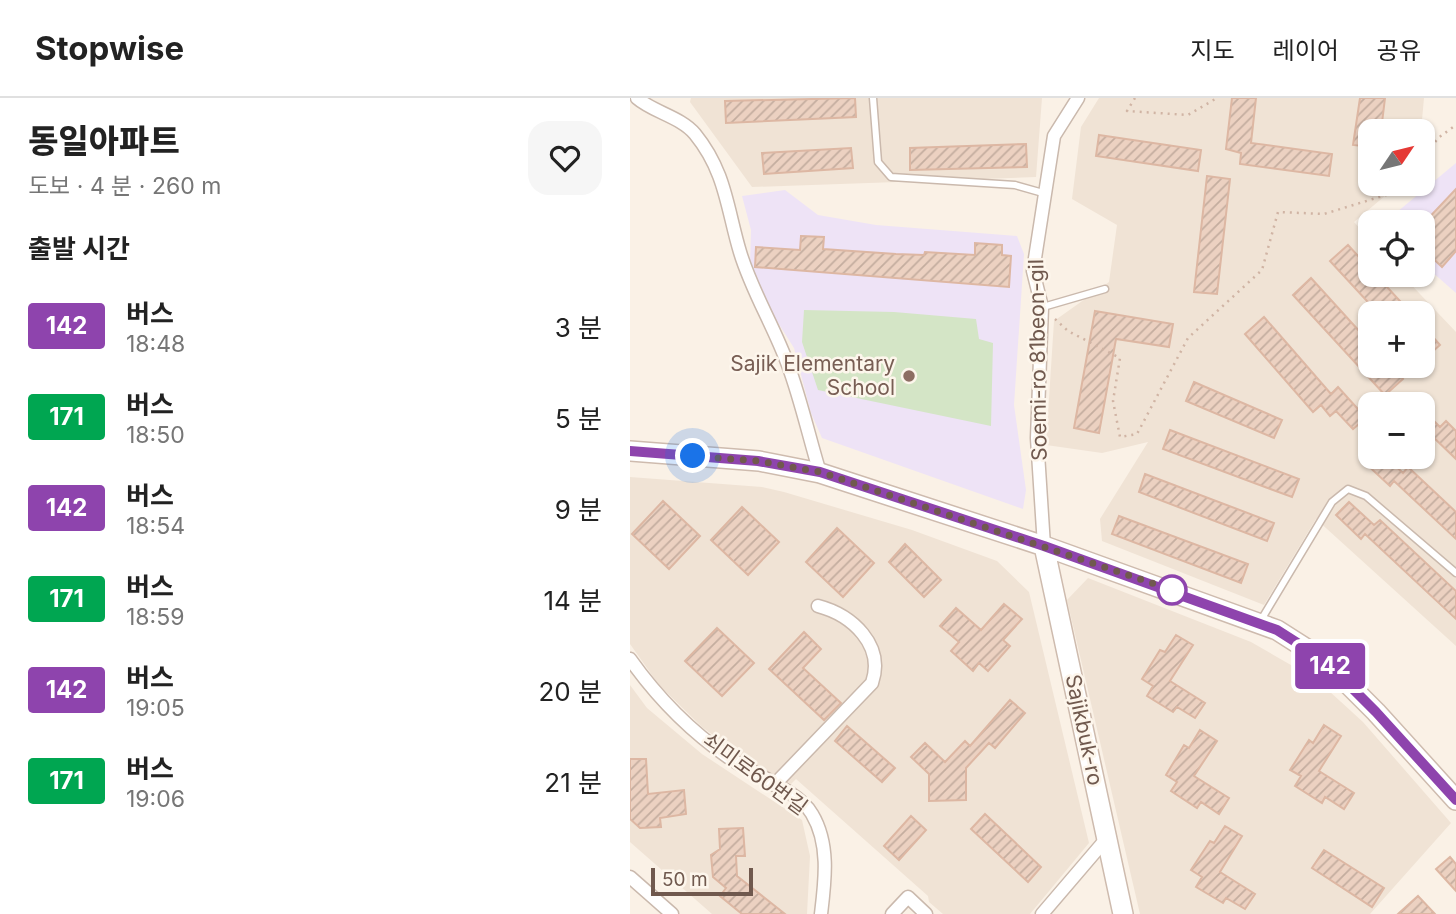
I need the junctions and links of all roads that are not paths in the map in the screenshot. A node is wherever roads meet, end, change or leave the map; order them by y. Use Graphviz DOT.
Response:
graph roads {
  1 [pos="636,98"];
  2 [pos="873,98"];
  3 [pos="1078,98"];
  4 [pos="1043,193"];
  5 [pos="1105,289"];
  6 [pos="1041,307"];
  7 [pos="630,451"];
  8 [pos="820,472"];
  9 [pos="1044,546"];
  10 [pos="1456,573"];
  11 [pos="818,606"];
  12 [pos="1259,623"];
  13 [pos="630,659"];
  14 [pos="774,785"];
  15 [pos="1456,800"];
  16 [pos="1107,838"];
  17 [pos="630,877"];
  18 [pos="672,914"];
  19 [pos="821,914"];
  20 [pos="892,914"];
  21 [pos="926,914"];
  22 [pos="1042,914"];
  23 [pos="1124,914"];
  1 -- 8 [label="street"];
  2 -- 4 [label="lane"];
  3 -- 4 [label="street, Soemi-ro 81beon-gil"];
  4 -- 6 [label="street, Soemi-ro 81beon-gil"];
  5 -- 6 [label="lane"];
  6 -- 9 [label="street, Soemi-ro 81beon-gil"];
  7 -- 8 [label="main road"];
  8 -- 9 [label="main road"];
  9 -- 12 [label="main road"];
  9 -- 16 [label="main road, Sajikbuk-ro"];
  10 -- 12 [label="lane"];
  11 -- 14 [label="street"];
  12 -- 15 [label="main road"];
  13 -- 14 [label="street, 쇠미로60번길"];
  14 -- 19 [label="street, 쇠미로60번길"];
  16 -- 22 [label="street"];
  16 -- 23 [label="main road, Sajikbuk-ro"];
  17 -- 18 [label="street"];
  20 -- 21 [label="street"];
}
